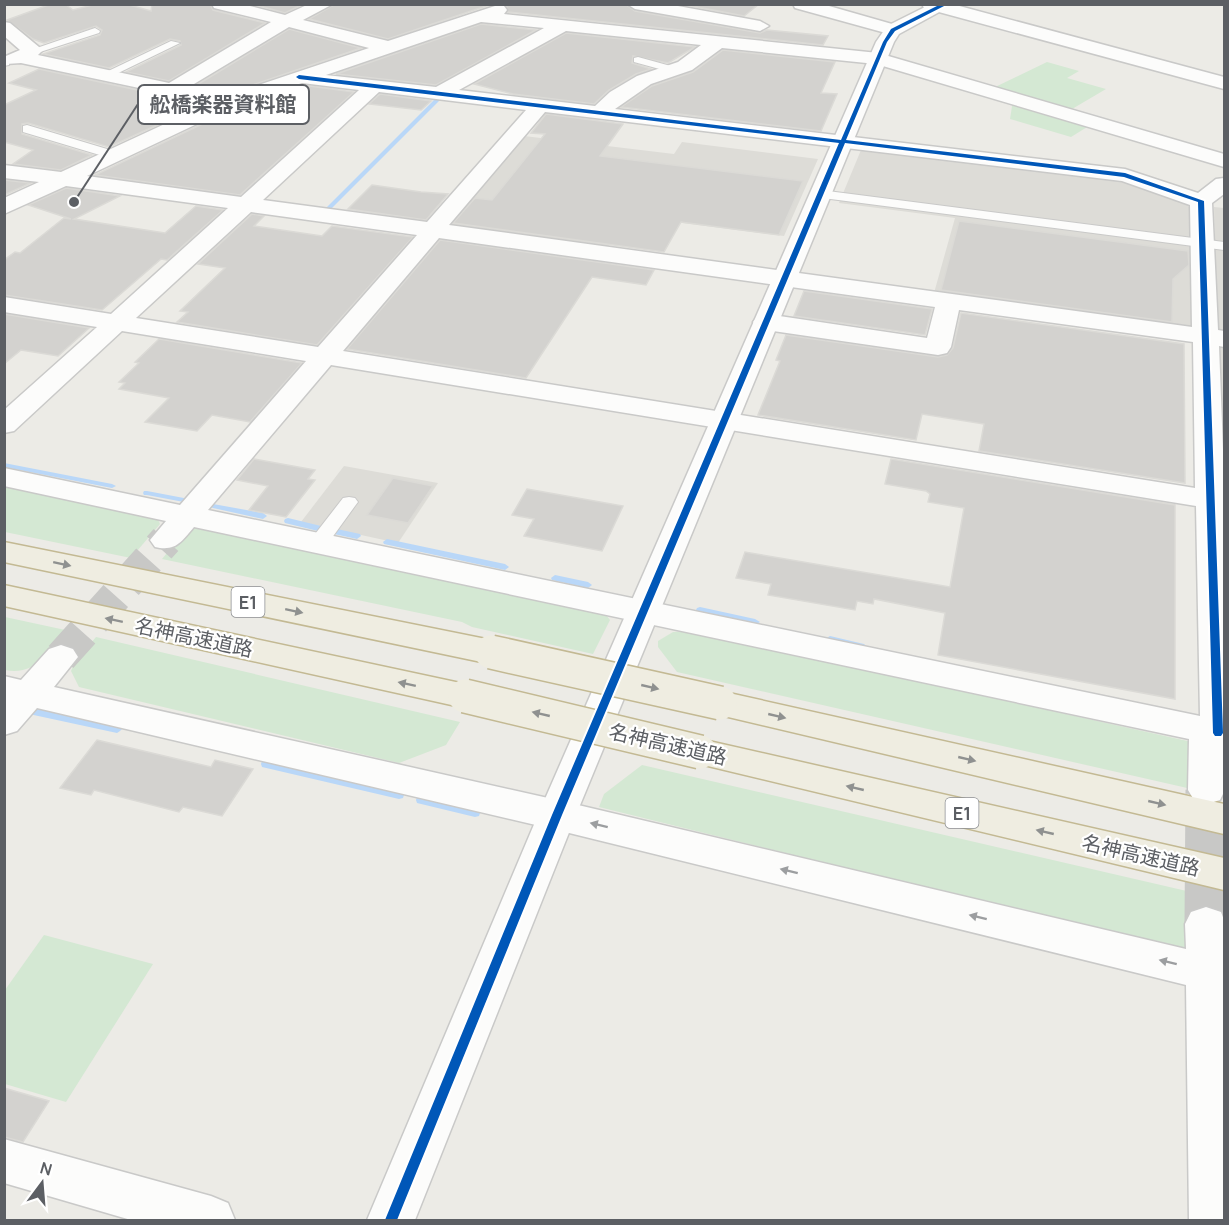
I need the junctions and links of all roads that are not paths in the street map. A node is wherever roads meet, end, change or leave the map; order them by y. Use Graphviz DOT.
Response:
graph roads {
  1 [pos="220,4"];
  2 [pos="325,4"];
  3 [pos="514,4"];
  4 [pos="635,4"];
  5 [pos="801,4"];
  6 [pos="939,5"];
  7 [pos="478,16"];
  8 [pos="286,21"];
  9 [pos="562,26"];
  10 [pos="4,27"];
  11 [pos="96,31"];
  12 [pos="718,42"];
  13 [pos="175,43"];
  14 [pos="885,46"];
  15 [pos="388,47"];
  16 [pos="13,59"];
  17 [pos="638,60"];
  18 [pos="674,70"];
  19 [pos="106,75"];
  20 [pos="299,77"];
  21 [pos="1224,83"];
  22 [pos="375,87"];
  23 [pos="172,89"];
  24 [pos="438,94"];
  25 [pos="230,101"];
  26 [pos="540,106"];
  27 [pos="599,113"];
  28 [pos="27,129"];
  29 [pos="843,142"];
  30 [pos="113,154"];
  31 [pos="1224,161"];
  32 [pos="4,171"];
  33 [pos="63,179"];
  34 [pos="1224,184"];
  35 [pos="820,194"];
  36 [pos="1201,201"];
  37 [pos="249,202"];
  38 [pos="4,207"];
  39 [pos="434,229"];
  40 [pos="1213,244"];
  41 [pos="784,278"];
  42 [pos="949,301"];
  43 [pos="4,304"];
  44 [pos="117,322"];
  45 [pos="766,322"];
  46 [pos="1215,337"];
  47 [pos="325,356"];
  48 [pos="723,421"];
  49 [pos="4,425"];
  50 [pos="4,477"];
  51 [pos="1217,501"];
  52 [pos="349,502"];
  53 [pos="189,514"];
  54 [pos="166,540"];
  55 [pos="319,542"];
  56 [pos="4,552"];
  57 [pos="4,595"];
  58 [pos="642,611"];
  59 [pos="61,657"];
  60 [pos="12,701"];
  61 [pos="1216,733"];
  62 [pos="1216,804"];
  63 [pos="557,815"];
  64 [pos="1224,874"];
  65 [pos="1206,924"];
  66 [pos="1215,974"];
  67 [pos="4,1161"];
  68 [pos="211,1221"];
  69 [pos="390,1221"];
  70 [pos="1213,1221"];
  1 -- 8 [label="street"];
  2 -- 8 [label="street"];
  3 -- 7 [label="street"];
  4 -- 14 [label="street"];
  5 -- 14 [label="street"];
  6 -- 14 [label="street"];
  6 -- 21 [label="street"];
  7 -- 9 [label="street"];
  7 -- 15 [label="street"];
  8 -- 15 [label="street"];
  8 -- 23 [label="street"];
  9 -- 12 [label="street"];
  9 -- 24 [label="street"];
  10 -- 16 [label="street"];
  11 -- 16 [label="lane"];
  12 -- 14 [label="street"];
  12 -- 18 [label="street"];
  13 -- 19 [label="lane"];
  14 -- 29 [label="street"];
  14 -- 31 [label="street"];
  15 -- 20 [label="street"];
  16 -- 19 [label="street"];
  17 -- 18 [label="lane"];
  18 -- 27 [label="street"];
  19 -- 23 [label="street"];
  20 -- 22 [label="street"];
  20 -- 25 [label="street"];
  22 -- 24 [label="street"];
  22 -- 37 [label="street"];
  23 -- 25 [label="street"];
  24 -- 26 [label="street"];
  25 -- 30 [label="street"];
  26 -- 27 [label="street"];
  26 -- 39 [label="street"];
  27 -- 29 [label="street"];
  28 -- 30 [label="lane"];
  29 -- 35 [label="street"];
  29 -- 36 [label="street"];
  30 -- 33 [label="street"];
  32 -- 33 [label="street"];
  33 -- 37 [label="street"];
  33 -- 38 [label="street"];
  34 -- 36 [label="street"];
  35 -- 40 [label="lane"];
  35 -- 41 [label="street"];
  36 -- 40 [label="street"];
  37 -- 39 [label="street"];
  37 -- 44 [label="street"];
  39 -- 41 [label="street"];
  39 -- 47 [label="street"];
  40 -- 46 [label="street"];
  41 -- 42 [label="street"];
  41 -- 45 [label="street"];
  42 -- 45 [label="street"];
  42 -- 46 [label="street"];
  43 -- 44 [label="street"];
  44 -- 47 [label="street"];
  44 -- 49 [label="street"];
  45 -- 48 [label="street"];
  46 -- 51 [label="street"];
  47 -- 48 [label="street"];
  47 -- 53 [label="street"];
  48 -- 51 [label="street"];
  48 -- 58 [label="street"];
  50 -- 53 [label="street"];
  51 -- 61 [label="street"];
  52 -- 55 [label="lane"];
  53 -- 54 [label="street"];
  53 -- 55 [label="street"];
  55 -- 58 [label="street"];
  56 -- 62 [label="highway, E1, one-way, bridge"];
  64 -- 57 [label="highway, 名神高速道路 / E1, one-way, bridge"];
  58 -- 61 [label="street"];
  58 -- 63 [label="street"];
  59 -- 60 [label="street"];
  60 -- 63 [label="street"];
  61 -- 62 [label="street"];
  66 -- 63 [label="street, one-way"];
  63 -- 69 [label="street"];
  65 -- 66 [label="street"];
  66 -- 70 [label="street"];
  67 -- 68 [label="street"];
}
